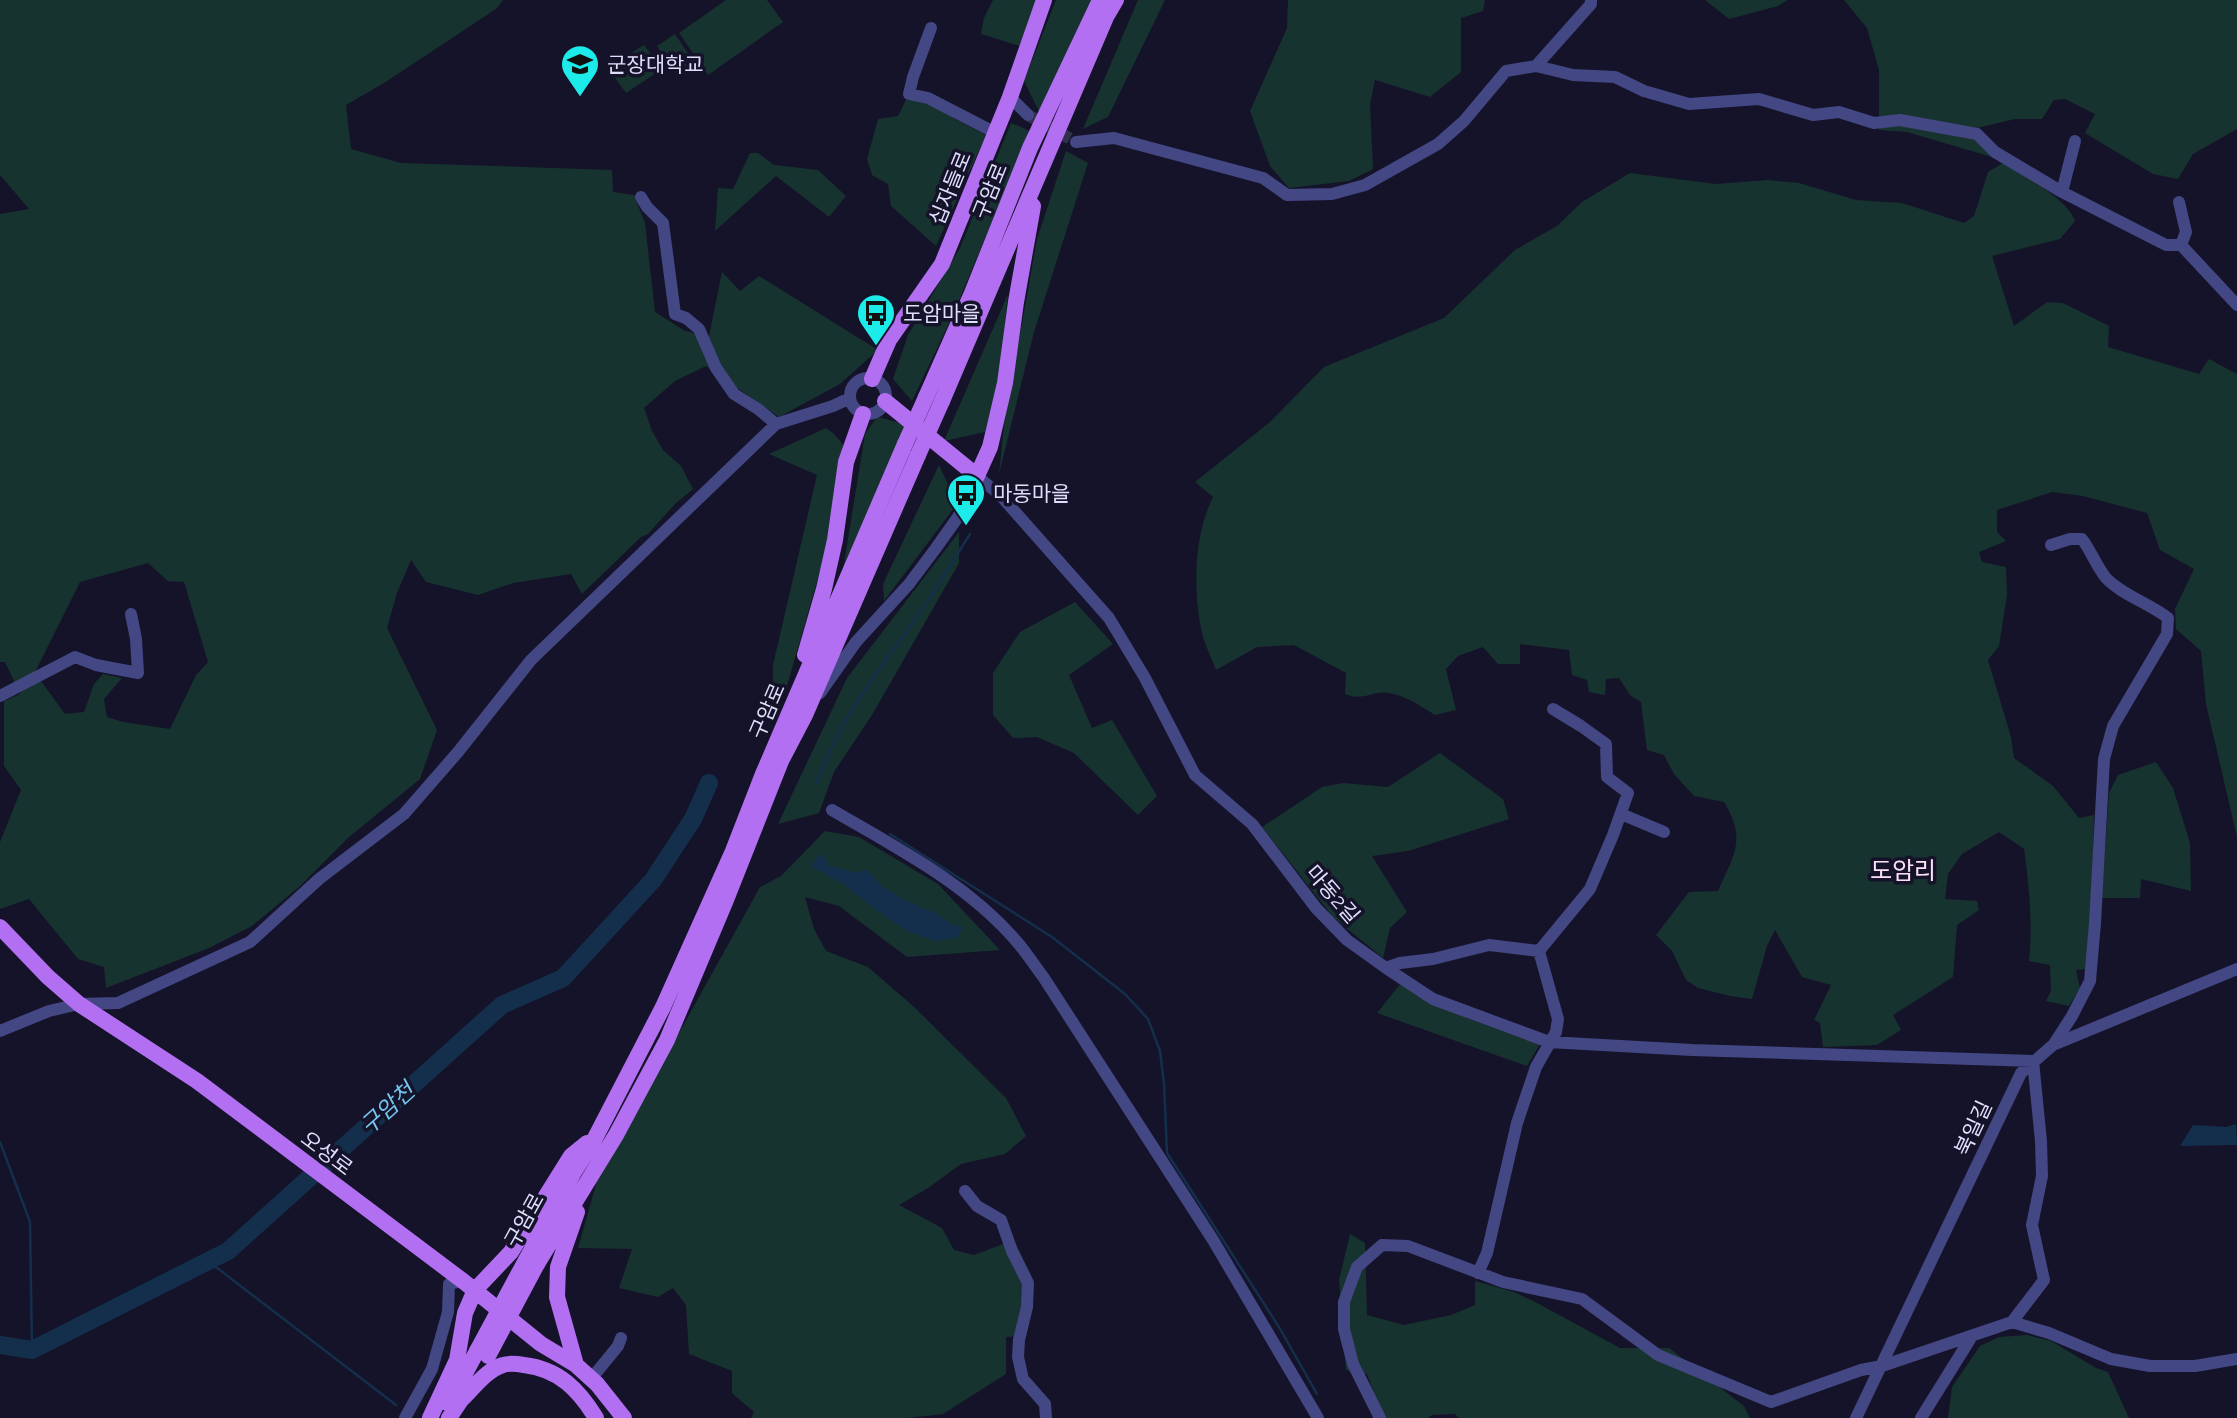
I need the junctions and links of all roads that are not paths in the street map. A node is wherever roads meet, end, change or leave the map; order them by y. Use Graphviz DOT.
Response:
graph roads {
  1 [pos="1044,0"];
  2 [pos="1100,0"];
  3 [pos="1116,0"];
  4 [pos="1591,0"];
  5 [pos="931,28"];
  6 [pos="1536,66"];
  7 [pos="1010,97"];
  8 [pos="1028,115"];
  9 [pos="994,132"];
  10 [pos="2075,141"];
  11 [pos="1076,142"];
  12 [pos="1039,176"];
  13 [pos="2062,192"];
  14 [pos="641,197"];
  15 [pos="2179,202"];
  16 [pos="2181,245"];
  17 [pos="2237,305"];
  18 [pos="873,379"];
  19 [pos="850,398"];
  20 [pos="934,399"];
  21 [pos="885,401"];
  22 [pos="863,414"];
  23 [pos="776,424"];
  24 [pos="976,476"];
  25 [pos="2051,545"];
  26 [pos="131,614"];
  27 [pos="0,696"];
  28 [pos="1553,709"];
  29 [pos="804,715"];
  30 [pos="763,774"];
  31 [pos="832,810"];
  32 [pos="1621,814"];
  33 [pos="1664,832"];
  34 [pos="0,927"];
  35 [pos="1539,951"];
  36 [pos="1386,968"];
  37 [pos="2237,969"];
  38 [pos="79,1004"];
  39 [pos="0,1031"];
  40 [pos="1549,1042"];
  41 [pos="2053,1045"];
  42 [pos="2033,1061"];
  43 [pos="597,1135"];
  44 [pos="584,1189"];
  45 [pos="965,1191"];
  46 [pos="531,1262"];
  47 [pos="1478,1273"];
  48 [pos="469,1285"];
  49 [pos="2012,1322"];
  50 [pos="1972,1336"];
  51 [pos="621,1338"];
  52 [pos="541,1344"];
  53 [pos="482,1353"];
  54 [pos="2237,1359"];
  55 [pos="576,1365"];
  56 [pos="1882,1366"];
  57 [pos="591,1379"];
  58 [pos="461,1401"];
  59 [pos="1044,1417"];
  60 [pos="405,1418"];
  61 [pos="431,1418"];
  62 [pos="449,1418"];
  63 [pos="596,1418"];
  64 [pos="624,1418"];
  65 [pos="1318,1418"];
  66 [pos="1380,1418"];
  67 [pos="1856,1418"];
  68 [pos="1921,1418"];
  1 -- 7 [label="main road, 십자들로"];
  2 -- 20 [label="main road, 구암로"];
  3 -- 12 [label="main road, 구암로"];
  4 -- 6 [label="street"];
  5 -- 9 [label="street"];
  6 -- 11 [label="street"];
  6 -- 13 [label="street"];
  7 -- 8 [label="street"];
  7 -- 9 [label="main road, 십자들로"];
  9 -- 18 [label="main road, 십자들로"];
  10 -- 13 [label="street"];
  12 -- 20 [label="main road, 구암로"];
  12 -- 24 [label="main road"];
  13 -- 16 [label="street"];
  14 -- 23 [label="street"];
  15 -- 16 [label="street"];
  16 -- 17 [label="street"];
  18 -- 19 [label="street"];
  18 -- 21 [label="street"];
  19 -- 22 [label="street"];
  19 -- 23 [label="street"];
  20 -- 29 [label="main road, 구암로, bridge"];
  20 -- 30 [label="main road, 구암로, bridge"];
  21 -- 22 [label="street"];
  21 -- 24 [label="main road"];
  22 -- 30 [label="main road"];
  23 -- 38 [label="street"];
  24 -- 29 [label="street"];
  24 -- 36 [label="street, 마동2길"];
  25 -- 41 [label="street"];
  26 -- 27 [label="street"];
  28 -- 32 [label="street"];
  29 -- 44 [label="main road, 구암로"];
  30 -- 43 [label="main road, 구암로"];
  31 -- 65 [label="street"];
  32 -- 33 [label="street"];
  32 -- 35 [label="street"];
  34 -- 38 [label="main road, 오성로"];
  35 -- 36 [label="street"];
  35 -- 40 [label="street"];
  36 -- 40 [label="street, 마동2길"];
  37 -- 41 [label="street, 북일길"];
  38 -- 39 [label="street"];
  38 -- 48 [label="main road, 오성로"];
  40 -- 42 [label="street, 마동2길"];
  40 -- 47 [label="street"];
  41 -- 42 [label="street, 북일길"];
  42 -- 49 [label="street"];
  42 -- 56 [label="street, 북일길"];
  43 -- 46 [label="main road, 구암로"];
  43 -- 48 [label="main road"];
  44 -- 46 [label="main road, 구암로"];
  44 -- 55 [label="main road"];
  45 -- 59 [label="street"];
  46 -- 53 [label="main road, 구암로, bridge"];
  47 -- 56 [label="street"];
  47 -- 66 [label="street"];
  48 -- 52 [label="main road, 오성로"];
  48 -- 60 [label="street"];
  48 -- 61 [label="main road"];
  49 -- 50 [label="street"];
  49 -- 54 [label="street"];
  50 -- 56 [label="street"];
  50 -- 68 [label="street"];
  51 -- 57 [label="street"];
  52 -- 55 [label="main road, 오성로"];
  52 -- 63 [label="main road"];
  53 -- 58 [label="main road, 구암로"];
  53 -- 61 [label="main road, 구암로"];
  55 -- 57 [label="main road, 오성로"];
  56 -- 67 [label="street, 북일길"];
  57 -- 64 [label="main road, 오성로"];
  58 -- 62 [label="main road, 구암로"];
  58 -- 63 [label="main road"];
}
